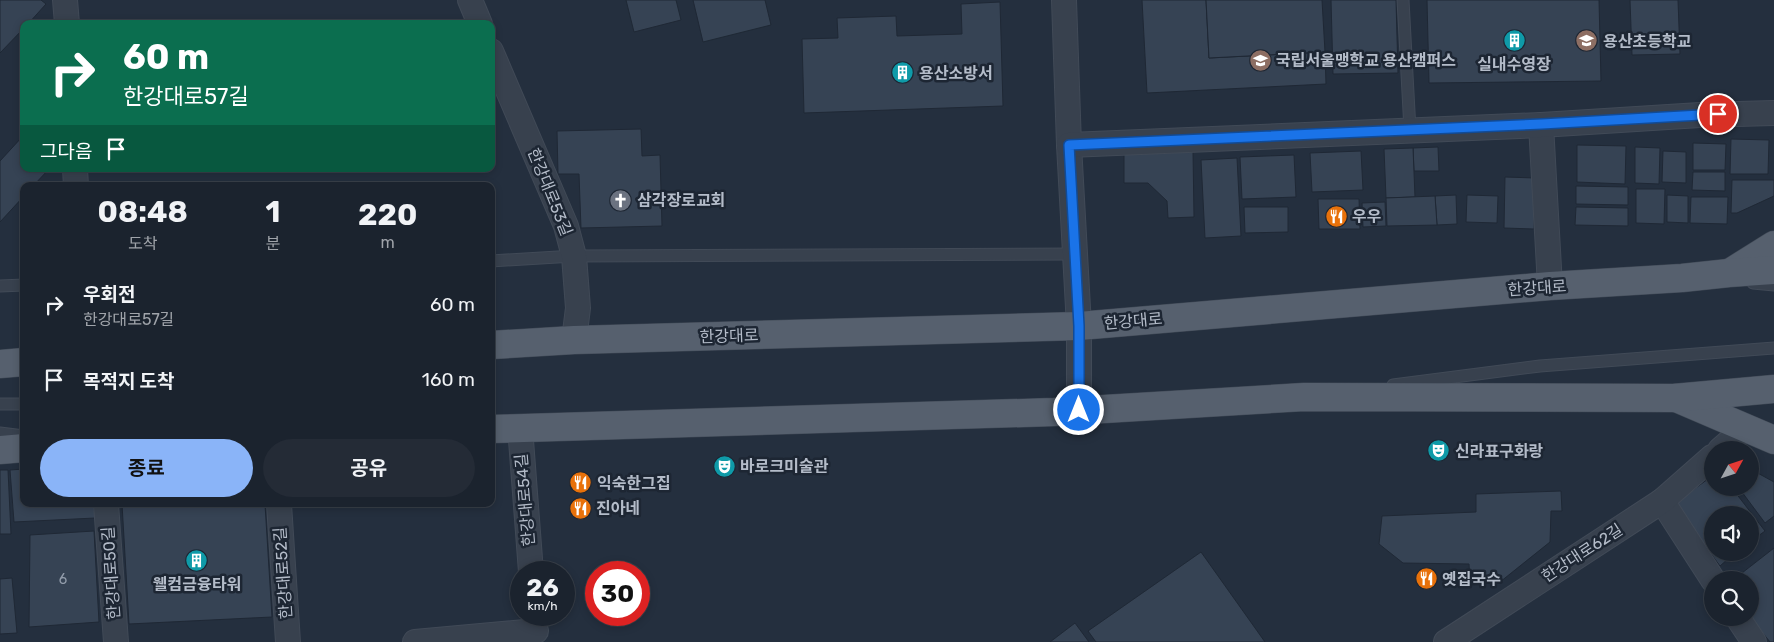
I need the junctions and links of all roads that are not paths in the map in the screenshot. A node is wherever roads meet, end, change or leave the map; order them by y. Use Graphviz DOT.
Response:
graph roads {
  1 [pos="65,0"];
  2 [pos="470,0"];
  3 [pos="1064,0"];
  4 [pos="1404,0"];
  5 [pos="67,20"];
  6 [pos="478,20"];
  7 [pos="495,60"];
  8 [pos="1774,113"];
  9 [pos="1542,124"];
  10 [pos="1410,130"];
  11 [pos="1069,145"];
  12 [pos="1774,245"];
  13 [pos="1075,254"];
  14 [pos="574,256"];
  15 [pos="495,261"];
  16 [pos="1774,270"];
  17 [pos="1729,272"];
  18 [pos="1682,278"];
  19 [pos="20,285"];
  20 [pos="1774,285"];
  21 [pos="0,286"];
  22 [pos="1550,286"];
  23 [pos="1079,326"];
  24 [pos="574,340"];
  25 [pos="495,345"];
  26 [pos="1774,348"];
  27 [pos="20,362"];
  28 [pos="0,364"];
  29 [pos="1774,389"];
  30 [pos="1304,397"];
  31 [pos="1674,398"];
  32 [pos="0,404"];
  33 [pos="20,404"];
  34 [pos="1079,410"];
  35 [pos="520,428"];
  36 [pos="495,429"];
  37 [pos="1744,429"];
  38 [pos="0,433"];
  39 [pos="20,436"];
  40 [pos="1774,440"];
  41 [pos="1730,441"];
  42 [pos="20,448"];
  43 [pos="0,450"];
  44 [pos="1704,464"];
  45 [pos="1662,502"];
  46 [pos="106,507"];
  47 [pos="279,507"];
  48 [pos="530,561"];
  49 [pos="1707,571"];
  50 [pos="1743,626"];
  51 [pos="537,629"];
  52 [pos="116,642"];
  53 [pos="288,642"];
  54 [pos="415,642"];
  55 [pos="1446,642"];
  56 [pos="1754,642"];
  1 -- 5 [label="street"];
  2 -- 6 [label="street"];
  3 -- 11 [label="street"];
  4 -- 10 [label="lane"];
  7 -- 14 [label="street, 한강대로53길"];
  8 -- 9 [label="street"];
  9 -- 10 [label="street"];
  9 -- 22 [label="street"];
  10 -- 11 [label="street"];
  11 -- 13 [label="street"];
  12 -- 17 [label="main road"];
  13 -- 14 [label="lane"];
  13 -- 23 [label="street"];
  14 -- 15 [label="lane"];
  14 -- 24 [label="street, 한강대로53길"];
  16 -- 17 [label="main road, 한강대로"];
  17 -- 18 [label="main road, 한강대로"];
  18 -- 20 [label="lane"];
  18 -- 22 [label="main road, 한강대로"];
  19 -- 21 [label="lane"];
  22 -- 23 [label="main road, 한강대로"];
  23 -- 24 [label="main road, 한강대로"];
  23 -- 34 [label="street"];
  24 -- 25 [label="main road, 한강대로"];
  26 -- 30 [label="lane"];
  27 -- 28 [label="main road"];
  29 -- 31 [label="main road"];
  30 -- 31 [label="main road"];
  30 -- 34 [label="main road"];
  31 -- 37 [label="main road"];
  32 -- 33 [label="lane"];
  34 -- 35 [label="main road"];
  35 -- 36 [label="main road"];
  35 -- 48 [label="street, 한강대로54길"];
  37 -- 40 [label="main road"];
  37 -- 41 [label="street"];
  38 -- 39 [label="lane"];
  42 -- 43 [label="main road"];
  44 -- 45 [label="street, 한강대로62길"];
  45 -- 49 [label="street"];
  45 -- 55 [label="street, 한강대로62길"];
  46 -- 52 [label="street, 한강대로50길"];
  47 -- 53 [label="street, 한강대로52길"];
  50 -- 56 [label="street"];
  51 -- 54 [label="street"];
}
